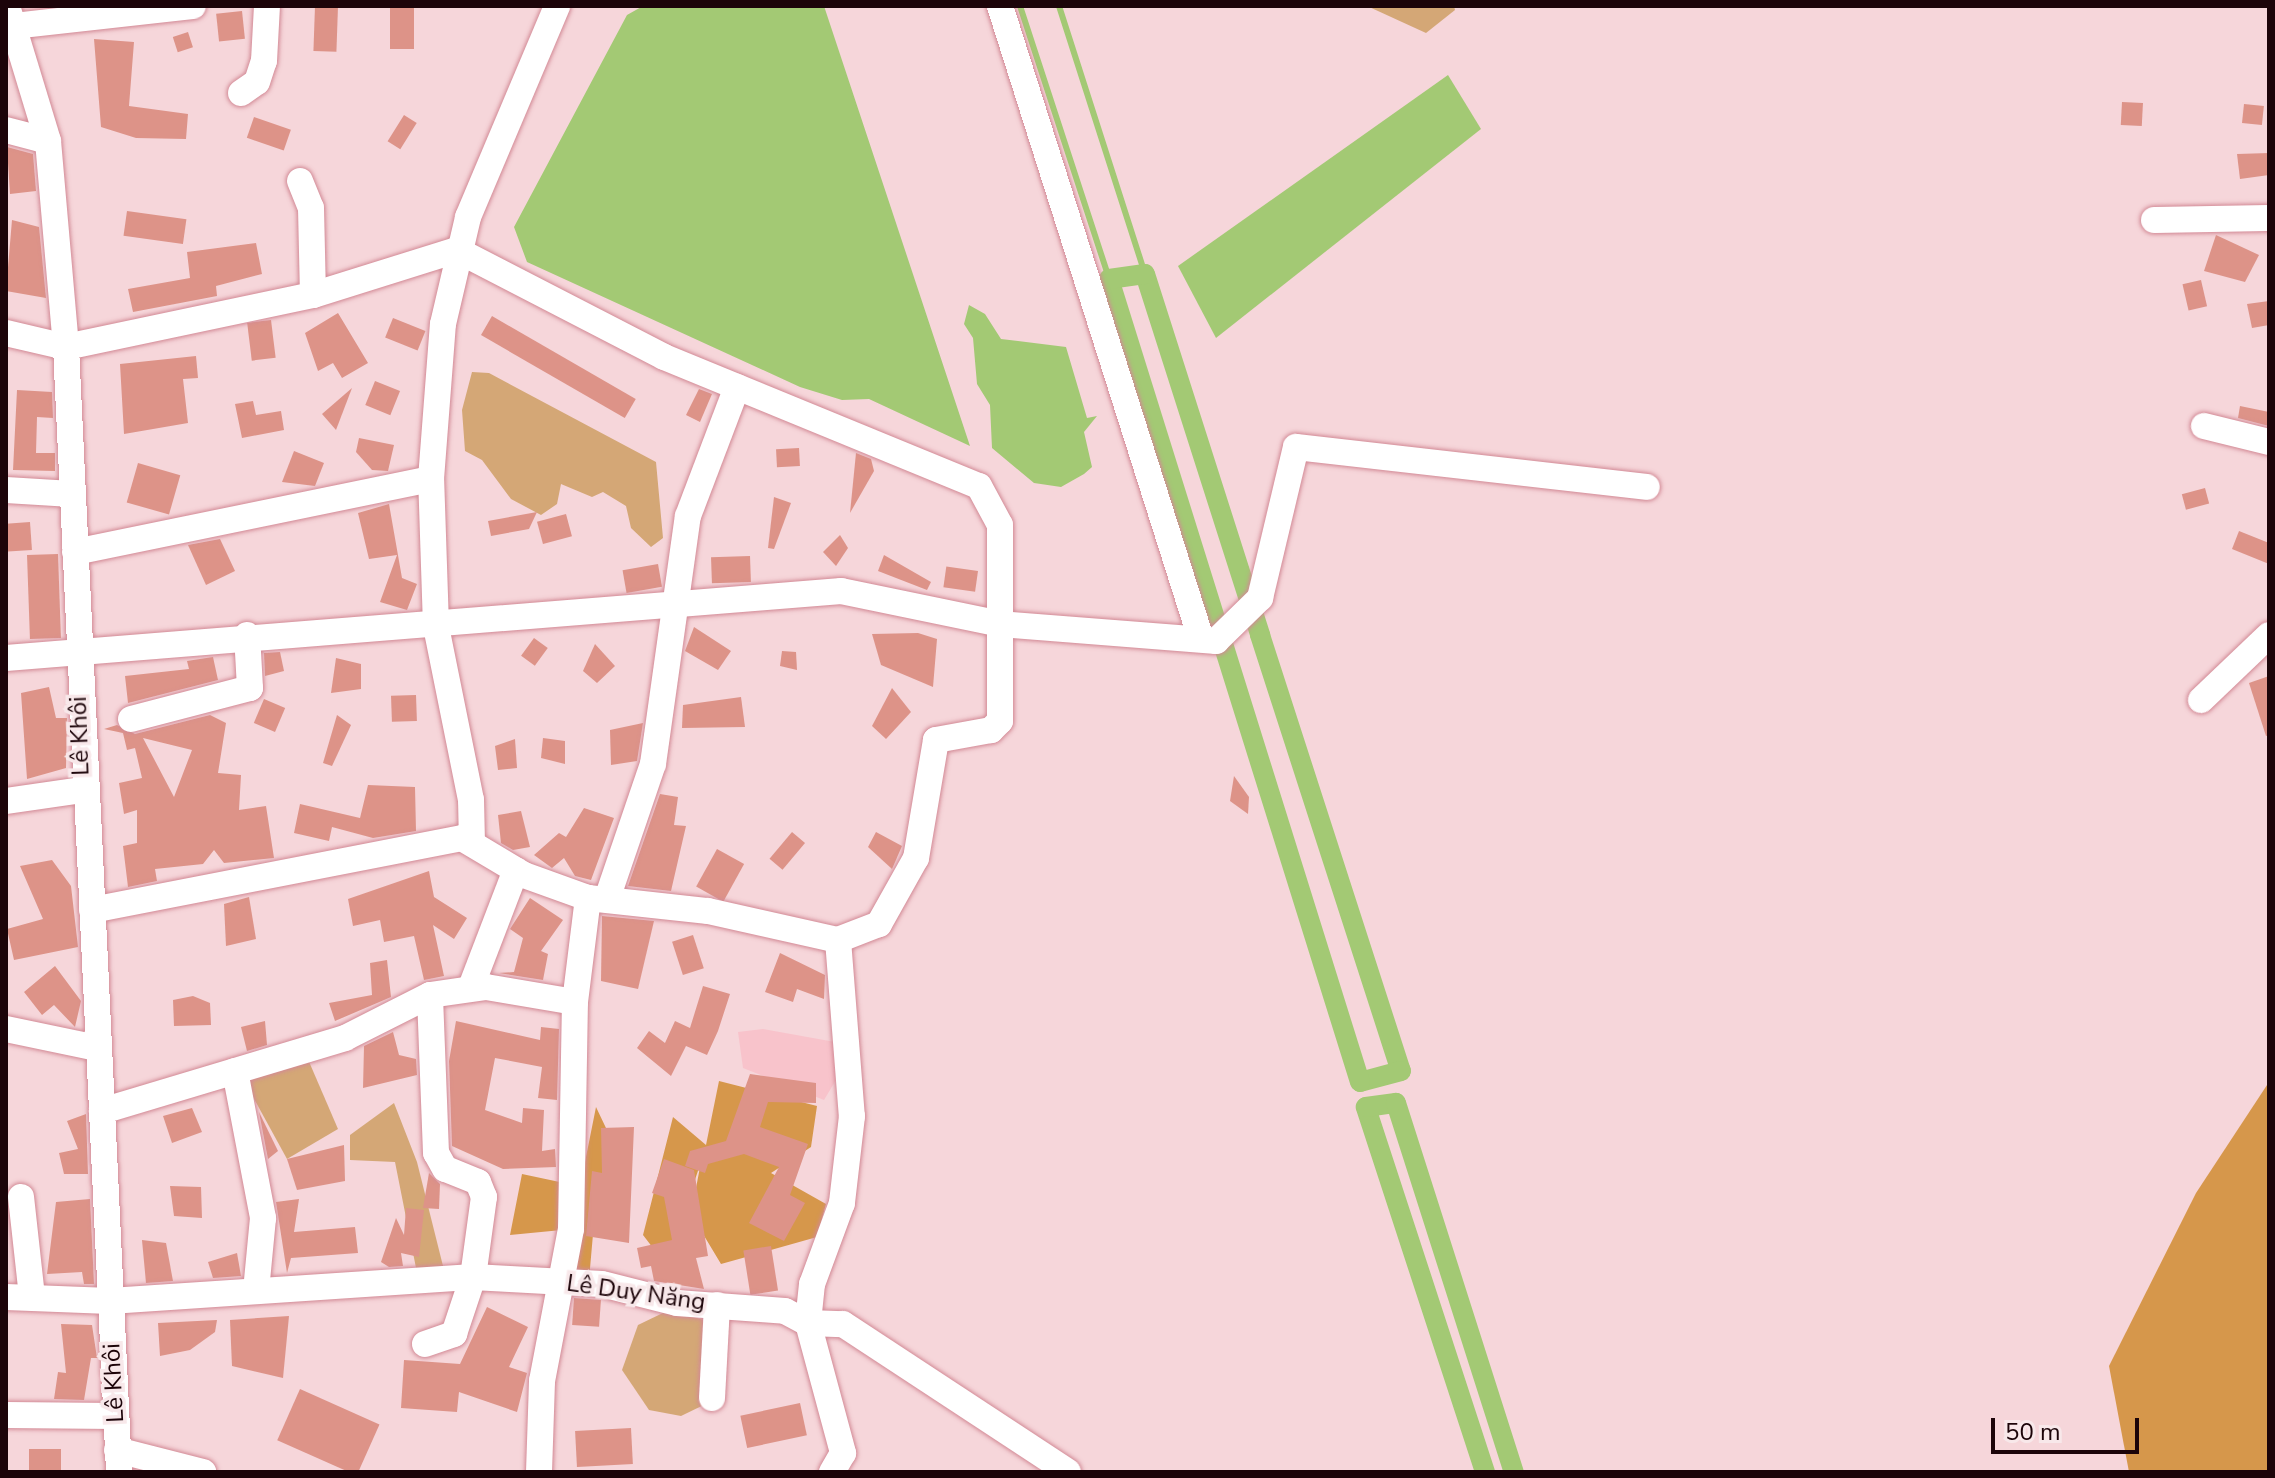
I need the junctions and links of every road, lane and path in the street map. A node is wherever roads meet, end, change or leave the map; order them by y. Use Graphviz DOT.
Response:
graph roads {
  1 [pos="193,6"];
  2 [pos="267,6"];
  3 [pos="557,6"];
  4 [pos="1000,6"];
  5 [pos="10,16"];
  6 [pos="241,93"];
  7 [pos="6,130"];
  8 [pos="48,141"];
  9 [pos="300,181"];
  10 [pos="2269,218"];
  11 [pos="2154,220"];
  12 [pos="457,250"];
  13 [pos="313,295"];
  14 [pos="6,333"];
  15 [pos="66,347"];
  16 [pos="737,387"];
  17 [pos="2204,426"];
  18 [pos="2269,442"];
  19 [pos="431,479"];
  20 [pos="1647,487"];
  21 [pos="6,490"];
  22 [pos="72,494"];
  23 [pos="75,552"];
  24 [pos="672,602"];
  25 [pos="1000,624"];
  26 [pos="436,626"];
  27 [pos="247,635"];
  28 [pos="2269,635"];
  29 [pos="1209,640"];
  30 [pos="77,651"];
  31 [pos="6,658"];
  32 [pos="2201,700"];
  33 [pos="131,719"];
  34 [pos="82,790"];
  35 [pos="6,801"];
  36 [pos="472,843"];
  37 [pos="516,870"];
  38 [pos="598,897"];
  39 [pos="92,910"];
  40 [pos="838,940"];
  41 [pos="471,987"];
  42 [pos="430,995"];
  43 [pos="575,1002"];
  44 [pos="6,1029"];
  45 [pos="97,1036"];
  46 [pos="235,1071"];
  47 [pos="102,1111"];
  48 [pos="21,1197"];
  49 [pos="473,1277"];
  50 [pos="561,1282"];
  51 [pos="256,1291"];
  52 [pos="19,1297"];
  53 [pos="110,1301"];
  54 [pos="717,1305"];
  55 [pos="808,1323"];
  56 [pos="425,1344"];
  57 [pos="712,1398"];
  58 [pos="6,1415"];
  59 [pos="115,1416"];
  60 [pos="118,1461"];
  61 [pos="203,1472"];
  62 [pos="539,1472"];
  63 [pos="832,1472"];
  64 [pos="1068,1472"];
  1 -- 5 [label="street"];
  2 -- 6 [label="street"];
  3 -- 12 [label="street"];
  4 -- 29 [label="street"];
  5 -- 8 [label="street, Lê Khôi"];
  7 -- 8 [label="street"];
  8 -- 15 [label="street, Lê Khôi"];
  9 -- 13 [label="street"];
  10 -- 11 [label="street"];
  12 -- 13 [label="street"];
  12 -- 16 [label="street"];
  12 -- 19 [label="street"];
  13 -- 15 [label="street"];
  14 -- 15 [label="street"];
  15 -- 22 [label="street, Lê Khôi"];
  16 -- 24 [label="street"];
  16 -- 25 [label="street"];
  17 -- 18 [label="street"];
  19 -- 23 [label="street"];
  19 -- 26 [label="street"];
  20 -- 29 [label="street"];
  21 -- 22 [label="street"];
  22 -- 23 [label="street, Lê Khôi"];
  23 -- 30 [label="street, Lê Khôi"];
  24 -- 25 [label="street"];
  24 -- 26 [label="street"];
  24 -- 38 [label="street"];
  25 -- 29 [label="street"];
  25 -- 40 [label="street"];
  26 -- 27 [label="street"];
  26 -- 36 [label="street"];
  27 -- 30 [label="street"];
  27 -- 33 [label="street"];
  28 -- 32 [label="street"];
  30 -- 31 [label="street"];
  30 -- 34 [label="street, Lê Khôi"];
  34 -- 35 [label="street"];
  34 -- 39 [label="street, Lê Khôi"];
  36 -- 37 [label="street"];
  36 -- 39 [label="street"];
  37 -- 38 [label="street"];
  37 -- 41 [label="street"];
  38 -- 40 [label="street"];
  38 -- 43 [label="street"];
  39 -- 45 [label="street, Lê Khôi"];
  40 -- 55 [label="street"];
  41 -- 42 [label="street"];
  41 -- 43 [label="street"];
  42 -- 46 [label="street"];
  42 -- 49 [label="street"];
  43 -- 50 [label="street"];
  44 -- 45 [label="street"];
  45 -- 47 [label="street, Lê Khôi"];
  46 -- 47 [label="street"];
  46 -- 51 [label="street"];
  47 -- 53 [label="street, Lê Khôi"];
  48 -- 52 [label="street"];
  49 -- 50 [label="street, Lê Duy Năng"];
  49 -- 51 [label="street, Lê Duy Năng"];
  49 -- 56 [label="street"];
  50 -- 54 [label="street, Lê Duy Năng"];
  50 -- 62 [label="street"];
  51 -- 53 [label="street, Lê Duy Năng"];
  52 -- 53 [label="street, Lê Duy Năng"];
  53 -- 59 [label="street, Lê Khôi"];
  54 -- 55 [label="street, Lê Duy Năng"];
  54 -- 57 [label="street"];
  55 -- 63 [label="street"];
  55 -- 64 [label="street, Lê Duy Năng"];
  58 -- 59 [label="street"];
  59 -- 60 [label="street, Lê Khôi"];
  60 -- 61 [label="street"];
}
